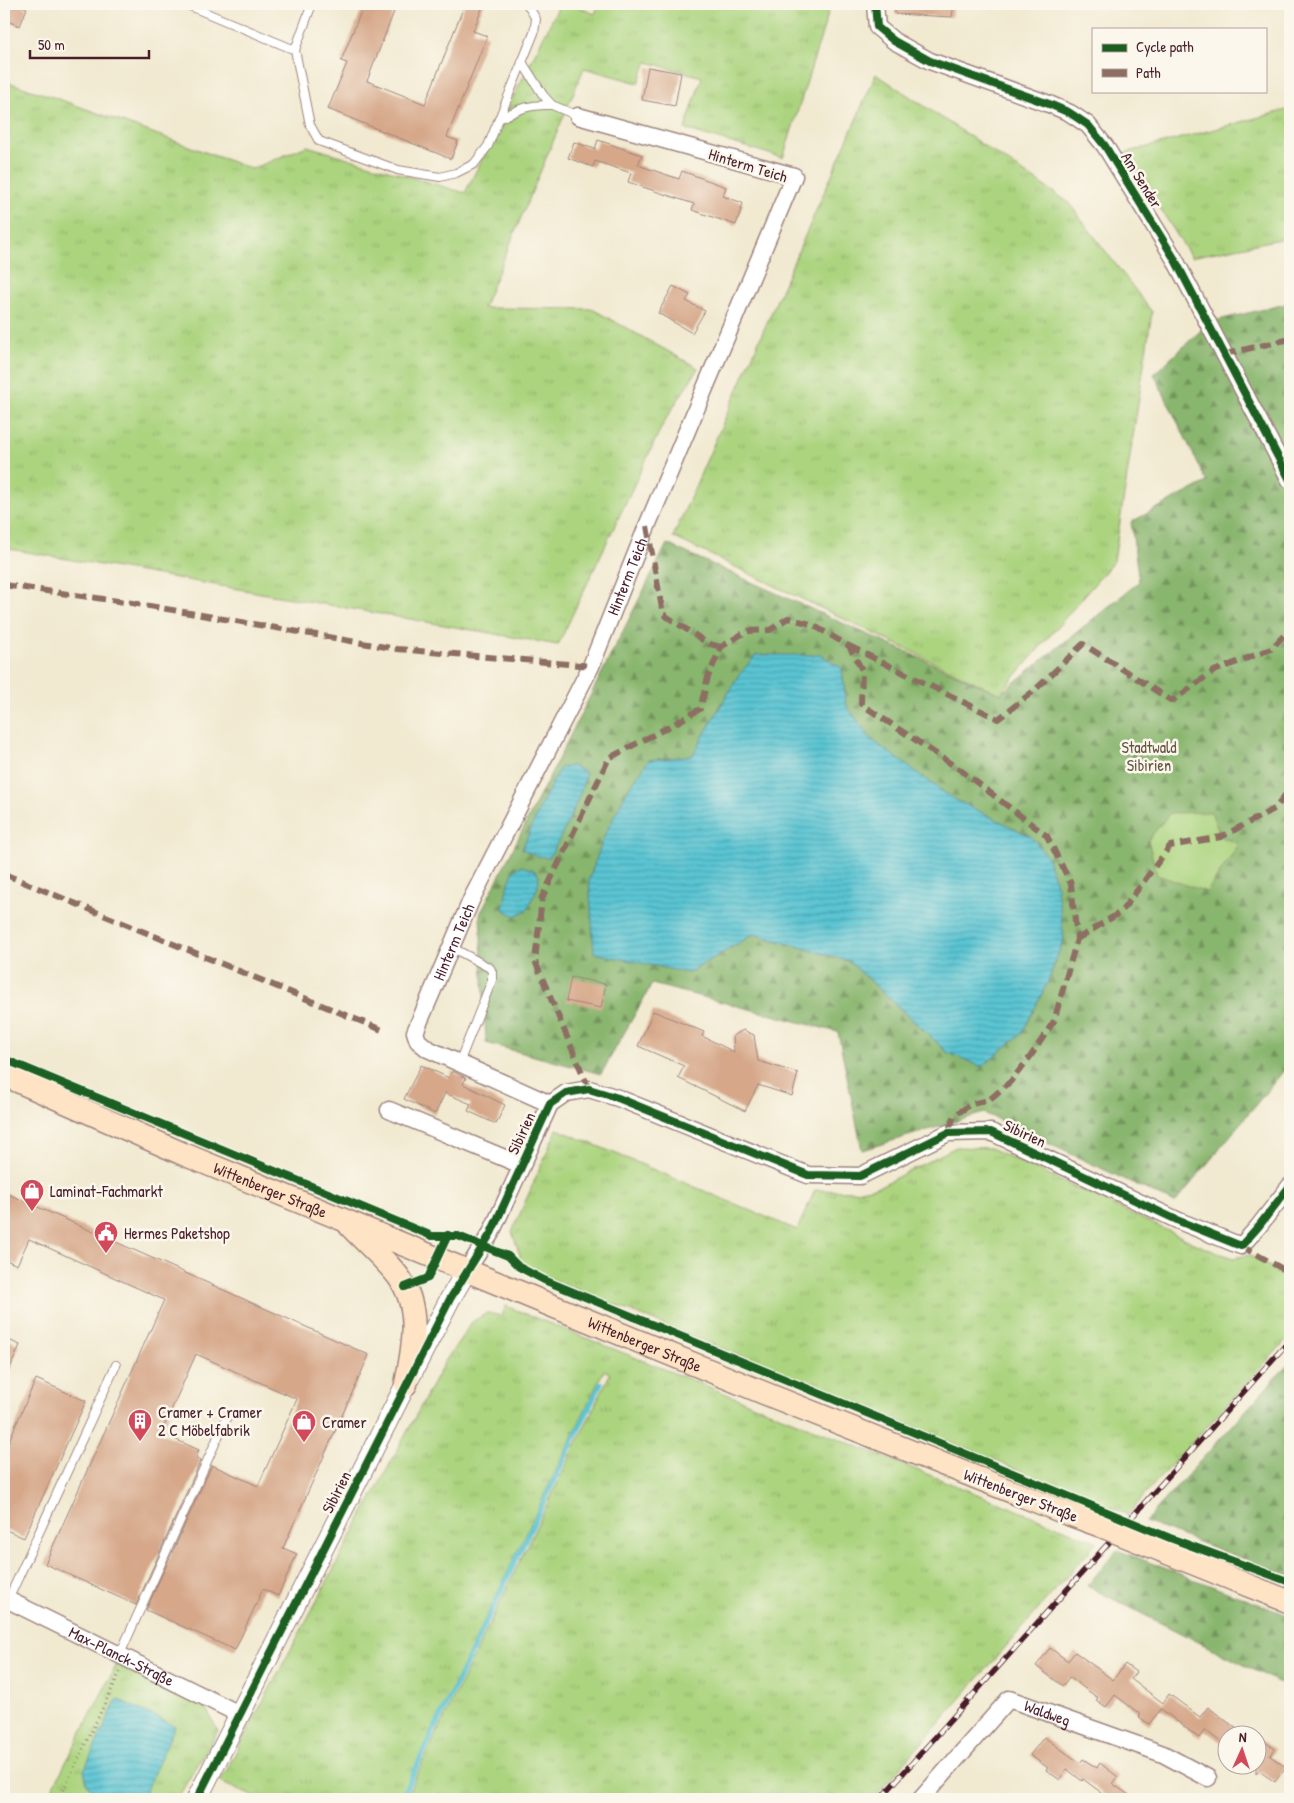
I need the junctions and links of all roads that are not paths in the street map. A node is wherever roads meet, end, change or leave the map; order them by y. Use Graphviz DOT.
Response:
graph roads {
  1 [pos="185,4"];
  2 [pos="312,4"];
  3 [pos="527,4"];
  4 [pos="875,4"];
  5 [pos="295,50"];
  6 [pos="522,62"];
  7 [pos="552,105"];
  8 [pos="578,116"];
  9 [pos="499,120"];
  10 [pos="1290,480"];
  11 [pos="451,947"];
  12 [pos="459,1063"];
  13 [pos="4,1074"];
  14 [pos="550,1104"];
  15 [pos="389,1110"];
  16 [pos="521,1165"];
  17 [pos="1290,1186"];
  18 [pos="342,1218"];
  19 [pos="467,1270"];
  20 [pos="116,1365"];
  21 [pos="406,1384"];
  22 [pos="227,1417"];
  23 [pos="6,1599"];
  24 [pos="1290,1602"];
  25 [pos="124,1656"];
  26 [pos="239,1714"];
  27 [pos="1208,1778"];
  28 [pos="197,1799"];
  29 [pos="921,1799"];
  1 -- 5 [label="lane"];
  2 -- 5 [label="lane"];
  3 -- 6 [label="lane"];
  4 -- 10 [label="street, Am Sender"];
  5 -- 9 [label="lane"];
  6 -- 7 [label="lane"];
  6 -- 9 [label="lane"];
  7 -- 8 [label="lane"];
  7 -- 9 [label="lane"];
  8 -- 11 [label="street, Hinterm Teich"];
  11 -- 12 [label="lane"];
  11 -- 12 [label="street, Hinterm Teich"];
  12 -- 14 [label="street, Hinterm Teich"];
  13 -- 18 [label="main road, Wittenberger Straße"];
  14 -- 16 [label="street, Sibirien"];
  14 -- 17 [label="street, Sibirien"];
  15 -- 16 [label="street"];
  16 -- 19 [label="street, Sibirien"];
  18 -- 19 [label="main road, Wittenberger Straße"];
  18 -- 21 [label="main road"];
  19 -- 21 [label="street, Sibirien"];
  19 -- 24 [label="main road, Wittenberger Straße, bridge"];
  20 -- 23 [label="lane"];
  21 -- 26 [label="street, Sibirien"];
  22 -- 25 [label="lane"];
  23 -- 25 [label="street, Max-Planck-Straße"];
  25 -- 26 [label="street, Max-Planck-Straße"];
  26 -- 28 [label="street, Sibirien"];
  27 -- 29 [label="street, Waldweg"];
}
